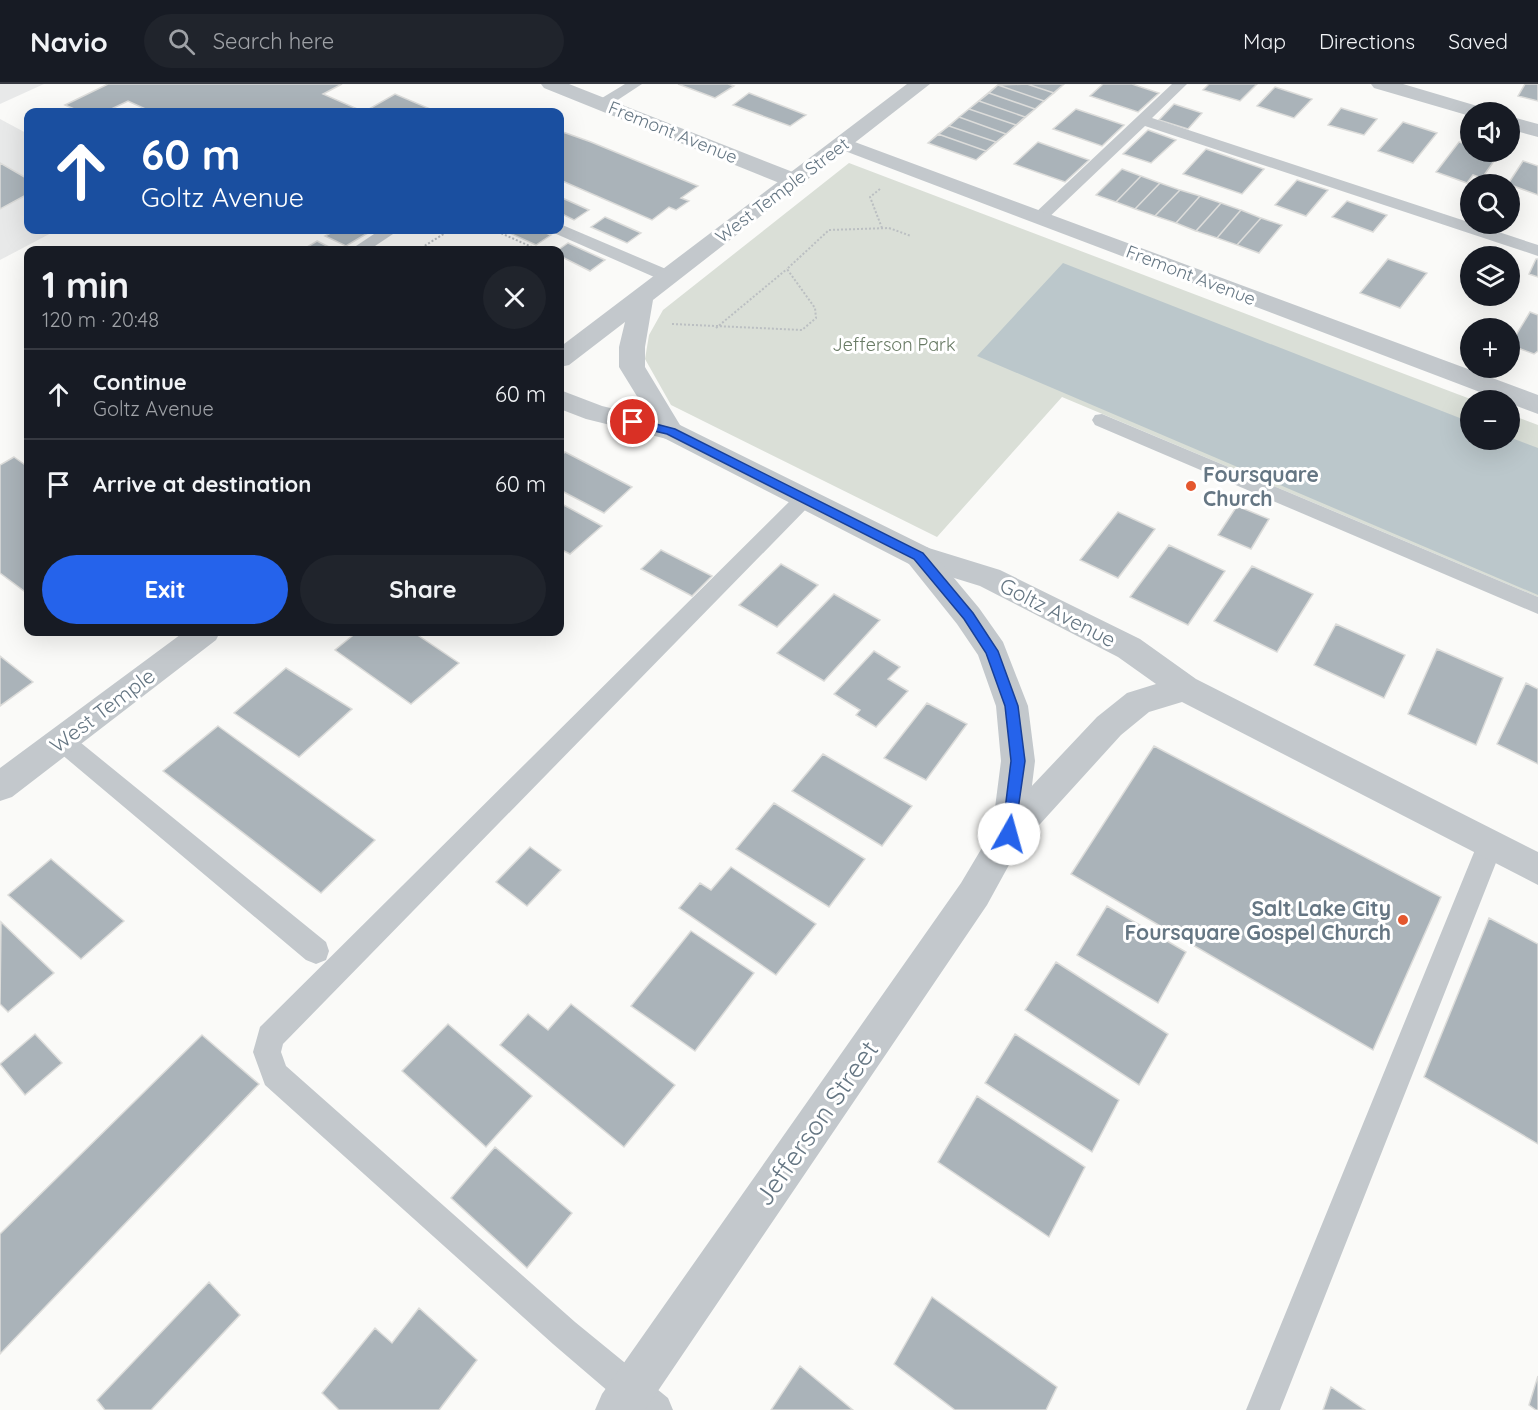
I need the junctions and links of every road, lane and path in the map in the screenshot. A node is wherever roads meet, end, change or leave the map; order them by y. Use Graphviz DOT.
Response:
graph roads {
  1 [pos="551,84"];
  2 [pos="635,84"];
  3 [pos="920,84"];
  4 [pos="1180,84"];
  5 [pos="1381,84"];
  6 [pos="602,104"];
  7 [pos="1460,107"];
  8 [pos="1142,120"];
  9 [pos="1520,125"];
  10 [pos="1538,131"];
  11 [pos="844,144"];
  12 [pos="795,181"];
  13 [pos="885,185"];
  14 [pos="1039,218"];
  15 [pos="882,228"];
  16 [pos="564,231"];
  17 [pos="384,234"];
  18 [pos="444,234"];
  19 [pos="503,234"];
  20 [pos="911,236"];
  21 [pos="365,246"];
  22 [pos="424,246"];
  23 [pos="531,246"];
  24 [pos="1538,251"];
  25 [pos="787,269"];
  26 [pos="667,276"];
  27 [pos="642,295"];
  28 [pos="663,323"];
  29 [pos="716,328"];
  30 [pos="564,356"];
  31 [pos="564,401"];
  32 [pos="1538,405"];
  33 [pos="1102,420"];
  34 [pos="671,431"];
  35 [pos="805,498"];
  36 [pos="919,556"];
  37 [pos="1538,606"];
  38 [pos="199,636"];
  39 [pos="1185,688"];
  40 [pos="62,741"];
  41 [pos="0,788"];
  42 [pos="1009,834"];
  43 [pos="1490,845"];
  44 [pos="1538,869"];
  45 [pos="316,951"];
  46 [pos="636,1403"];
  47 [pos="1263,1410"];
  1 -- 6 [label="street, Fremont Avenue"];
  2 -- 6 [label="lane"];
  3 -- 11 [label="street, West Temple Street"];
  4 -- 8 [label="lane"];
  5 -- 7 [label="street"];
  6 -- 12 [label="street, Fremont Avenue"];
  8 -- 14 [label="lane"];
  8 -- 24 [label="lane"];
  9 -- 10 [label="street"];
  11 -- 12 [label="street, West Temple Street"];
  11 -- 14 [label="street, Fremont Avenue"];
  12 -- 26 [label="street, West Temple Street"];
  13 -- 15 [label="path"];
  14 -- 32 [label="street, Fremont Avenue"];
  15 -- 20 [label="path"];
  15 -- 25 [label="path"];
  16 -- 26 [label="lane"];
  17 -- 21 [label="lane"];
  18 -- 22 [label="path"];
  19 -- 23 [label="path"];
  25 -- 29 [label="path"];
  25 -- 29 [label="path"];
  26 -- 27 [label="street, West Temple Street"];
  27 -- 30 [label="street"];
  27 -- 34 [label="street"];
  28 -- 29 [label="path"];
  31 -- 34 [label="street, Goltz Avenue"];
  33 -- 37 [label="lane"];
  34 -- 35 [label="street, Goltz Avenue"];
  35 -- 36 [label="street, Goltz Avenue"];
  35 -- 46 [label="lane"];
  36 -- 39 [label="street, Goltz Avenue"];
  36 -- 42 [label="street, Jefferson Street"];
  38 -- 40 [label="street, West Temple"];
  39 -- 42 [label="street, Jefferson Street"];
  39 -- 43 [label="street, Goltz Avenue"];
  40 -- 41 [label="street, West Temple"];
  40 -- 45 [label="lane"];
  42 -- 46 [label="street, Jefferson Street"];
  43 -- 44 [label="street, Goltz Avenue"];
  43 -- 47 [label="lane"];
}
